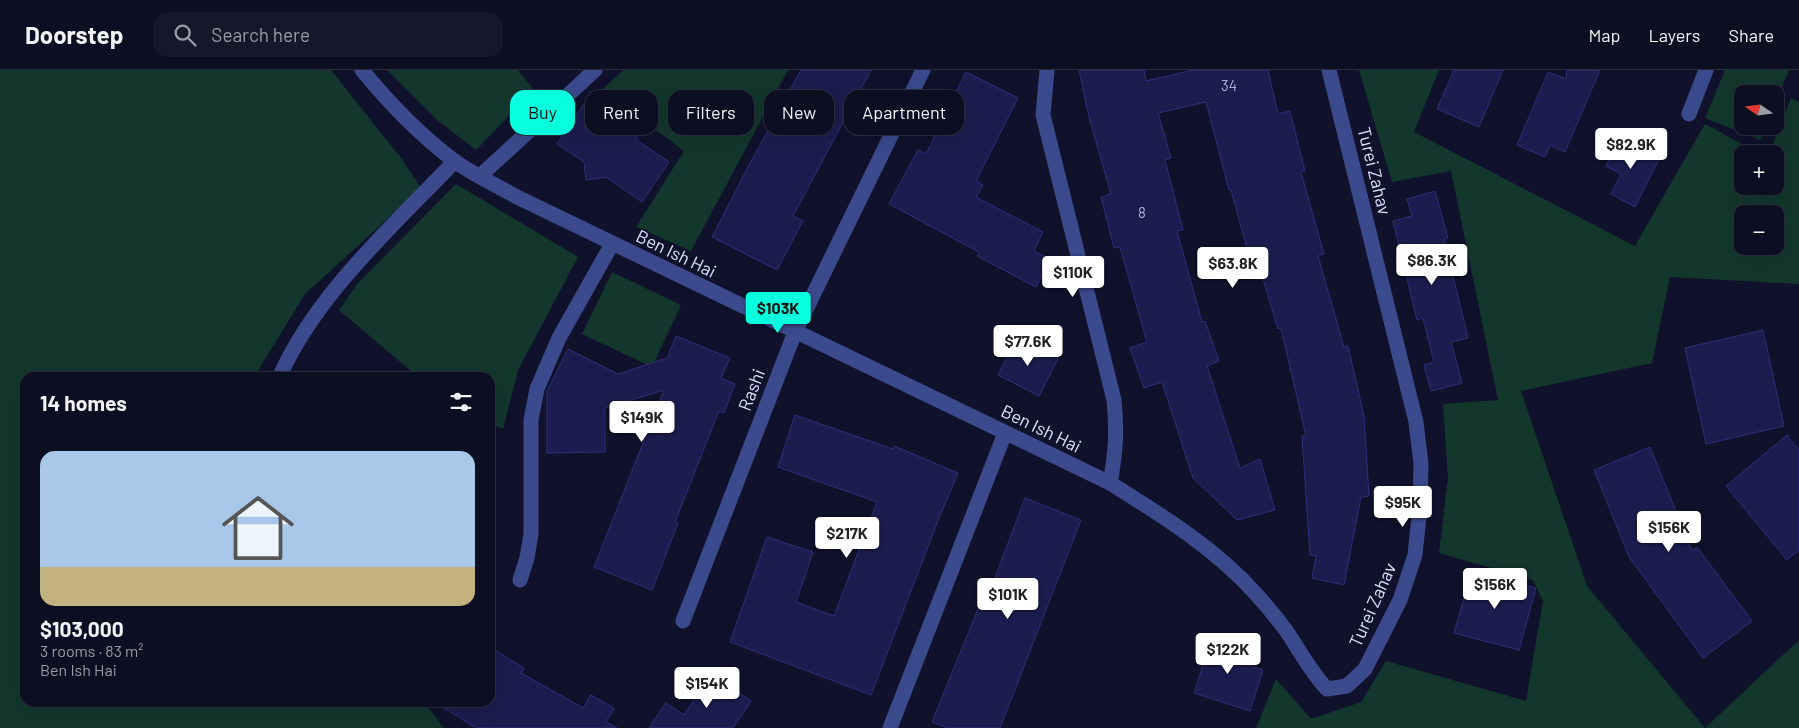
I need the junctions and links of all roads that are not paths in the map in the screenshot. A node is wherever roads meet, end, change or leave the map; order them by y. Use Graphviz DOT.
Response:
graph roads {
  1 [pos="362,70"];
  2 [pos="594,70"];
  3 [pos="923,70"];
  4 [pos="1047,70"];
  5 [pos="1329,70"];
  6 [pos="1706,70"];
  7 [pos="1689,114"];
  8 [pos="455,161"];
  9 [pos="480,176"];
  10 [pos="612,244"];
  11 [pos="795,332"];
  12 [pos="282,372"];
  13 [pos="1005,433"];
  14 [pos="1110,483"];
  15 [pos="520,580"];
  16 [pos="683,621"];
  17 [pos="890,728"];
  1 -- 8 [label="street, Ben Ish Hai"];
  2 -- 9 [label="street"];
  3 -- 11 [label="street, Rashi"];
  4 -- 14 [label="street"];
  5 -- 14 [label="street, Turei Zahav"];
  6 -- 7 [label="street"];
  8 -- 9 [label="street, Ben Ish Hai"];
  8 -- 12 [label="street"];
  9 -- 10 [label="street, Ben Ish Hai"];
  10 -- 11 [label="street, Ben Ish Hai"];
  10 -- 15 [label="street"];
  11 -- 13 [label="street, Ben Ish Hai"];
  11 -- 16 [label="street, Rashi"];
  13 -- 14 [label="street, Ben Ish Hai"];
  13 -- 17 [label="street"];
}
